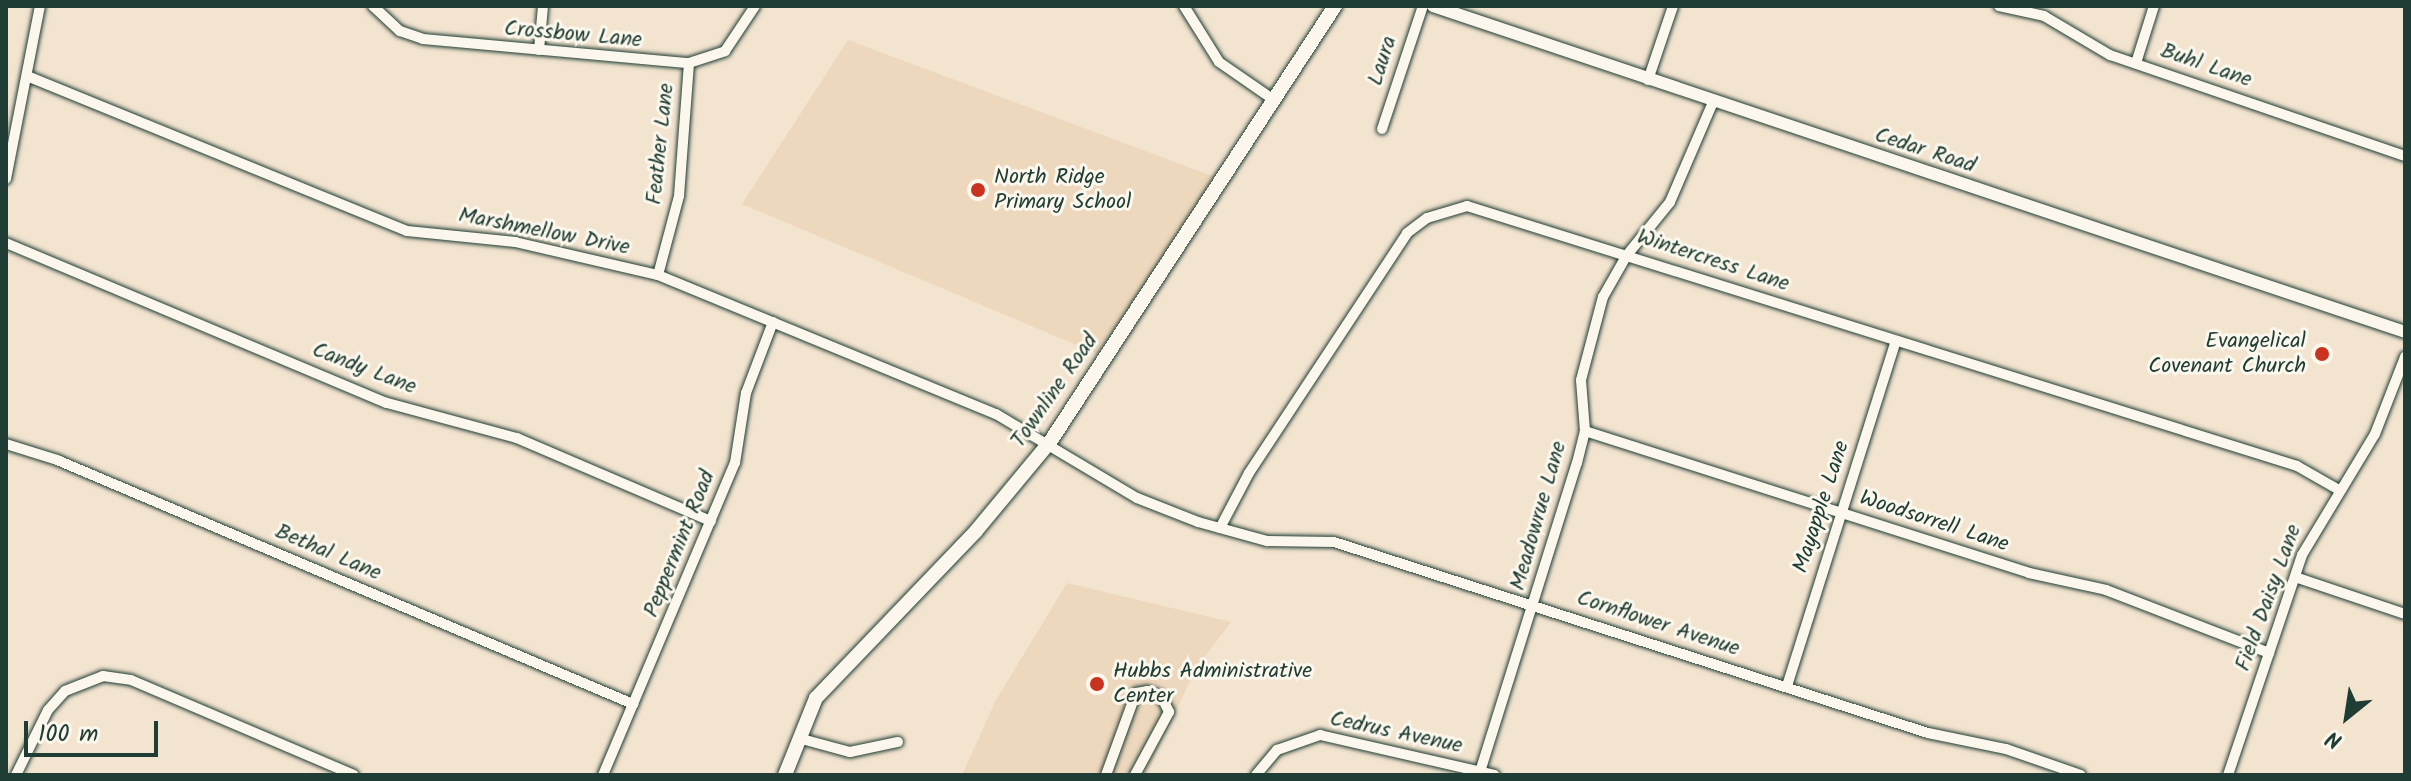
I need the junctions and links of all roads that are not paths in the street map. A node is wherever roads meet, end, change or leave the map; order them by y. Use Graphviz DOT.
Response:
graph roads {
  1 [pos="40,6"];
  2 [pos="373,6"];
  3 [pos="543,6"];
  4 [pos="755,6"];
  5 [pos="1184,6"];
  6 [pos="1335,6"];
  7 [pos="1423,6"];
  8 [pos="1433,6"];
  9 [pos="1673,6"];
  10 [pos="1999,6"];
  11 [pos="2154,6"];
  12 [pos="539,50"];
  13 [pos="689,63"];
  14 [pos="2136,63"];
  15 [pos="27,76"];
  16 [pos="1648,80"];
  17 [pos="1274,100"];
  18 [pos="1713,102"];
  19 [pos="1382,129"];
  20 [pos="2405,156"];
  21 [pos="6,179"];
  22 [pos="6,243"];
  23 [pos="1627,255"];
  24 [pos="658,275"];
  25 [pos="773,322"];
  26 [pos="2405,332"];
  27 [pos="1896,341"];
  28 [pos="2405,357"];
  29 [pos="1585,431"];
  30 [pos="1050,442"];
  31 [pos="6,444"];
  32 [pos="2339,490"];
  33 [pos="1841,513"];
  34 [pos="711,521"];
  35 [pos="1220,528"];
  36 [pos="2295,577"];
  37 [pos="1533,606"];
  38 [pos="2405,614"];
  39 [pos="2269,653"];
  40 [pos="1787,686"];
  41 [pos="633,704"];
  42 [pos="798,738"];
  43 [pos="898,742"];
  44 [pos="2055,770"];
  45 [pos="1480,773"];
  46 [pos="16,775"];
  47 [pos="354,775"];
  48 [pos="603,775"];
  49 [pos="785,775"];
  50 [pos="1106,775"];
  51 [pos="1135,775"];
  52 [pos="1256,775"];
  53 [pos="1494,775"];
  54 [pos="2081,775"];
  55 [pos="2228,775"];
  1 -- 15 [label="street"];
  2 -- 12 [label="street, Crossbow Lane"];
  3 -- 12 [label="street"];
  4 -- 13 [label="street, Crossbow Lane"];
  5 -- 17 [label="street"];
  6 -- 17 [label="main road, Townline Road"];
  7 -- 19 [label="street, Laura"];
  8 -- 16 [label="street, Cedar Road"];
  9 -- 16 [label="street"];
  10 -- 14 [label="street, Buhl Lane"];
  11 -- 14 [label="street"];
  12 -- 13 [label="street, Crossbow Lane"];
  13 -- 24 [label="street, Feather Lane"];
  14 -- 20 [label="street, Buhl Lane"];
  15 -- 21 [label="street"];
  15 -- 24 [label="street, Marshmellow Drive"];
  16 -- 18 [label="street, Cedar Road"];
  17 -- 30 [label="main road, Townline Road"];
  18 -- 23 [label="street, Meadowrue Lane"];
  18 -- 26 [label="street, Cedar Road"];
  22 -- 34 [label="street, Candy Lane"];
  23 -- 27 [label="street, Wintercress Lane"];
  23 -- 29 [label="street, Meadowrue Lane"];
  23 -- 35 [label="street, Wintercress Lane"];
  24 -- 25 [label="street, Marshmellow Drive"];
  25 -- 30 [label="street, Marshmellow Drive"];
  25 -- 34 [label="street, Peppermint Road"];
  27 -- 32 [label="street, Wintercress Lane"];
  27 -- 33 [label="street, Mayapple Lane"];
  28 -- 32 [label="street, Field Daisy Lane"];
  29 -- 33 [label="street, Woodsorrell Lane"];
  29 -- 37 [label="street, Meadowrue Lane"];
  30 -- 35 [label="street, Marshmellow Drive"];
  30 -- 42 [label="main road, Townline Road"];
  31 -- 41 [label="street, Bethal Lane"];
  32 -- 36 [label="street, Field Daisy Lane"];
  33 -- 39 [label="street, Woodsorrell Lane"];
  33 -- 40 [label="street, Mayapple Lane"];
  34 -- 41 [label="street, Peppermint Road"];
  35 -- 37 [label="street, Cornflower Avenue"];
  36 -- 38 [label="street"];
  36 -- 39 [label="street, Field Daisy Lane"];
  37 -- 40 [label="street, Cornflower Avenue"];
  37 -- 45 [label="street, Meadowrue Lane"];
  39 -- 55 [label="street, Field Daisy Lane"];
  40 -- 44 [label="street, Cornflower Avenue"];
  41 -- 48 [label="street, Peppermint Road"];
  42 -- 43 [label="street"];
  42 -- 49 [label="main road, Townline Road"];
  44 -- 54 [label="street, Cornflower Avenue"];
  45 -- 52 [label="street, Cedrus Avenue"];
  45 -- 53 [label="street, Cedrus Avenue"];
  46 -- 47 [label="street"];
  50 -- 51 [label="street"];
}
